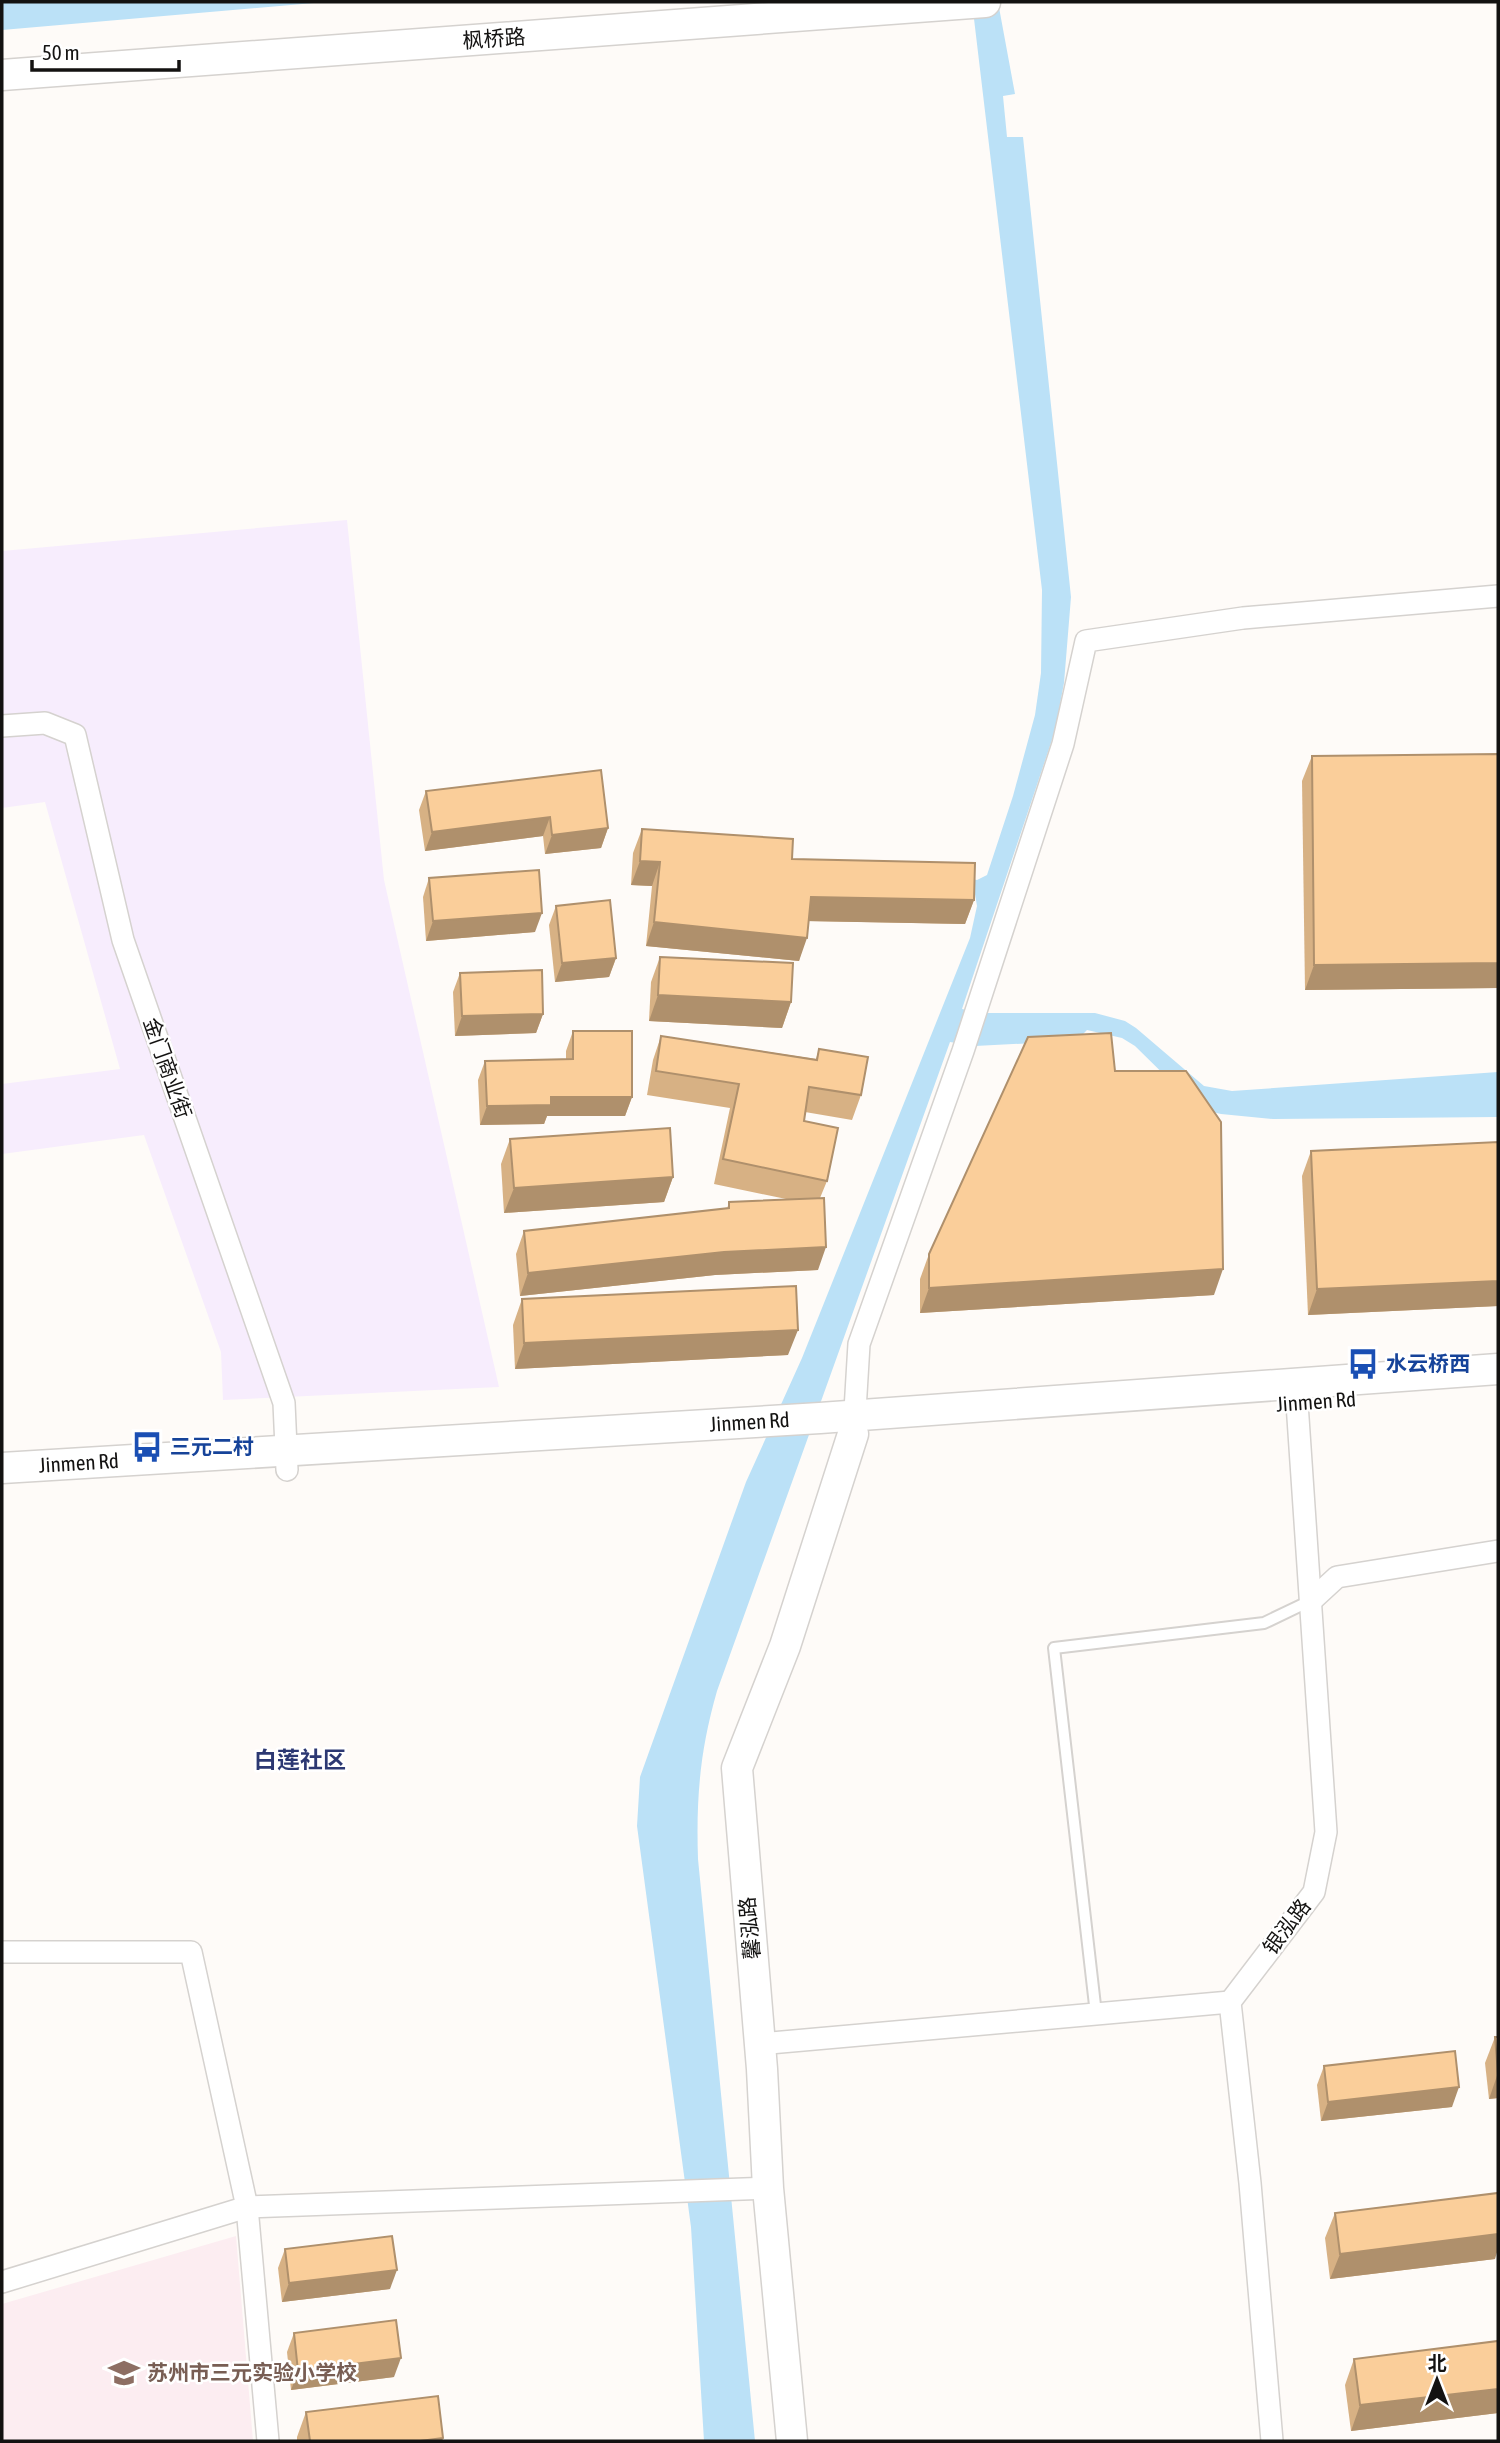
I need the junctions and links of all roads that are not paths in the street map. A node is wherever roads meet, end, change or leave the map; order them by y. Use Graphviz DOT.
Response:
graph roads {
  1 [pos="985,2"];
  2 [pos="2,75"];
  3 [pos="1498,596"];
  4 [pos="2,726"];
  5 [pos="1498,1369"];
  6 [pos="1498,1389"];
  7 [pos="1297,1403"];
  8 [pos="854,1425"];
  9 [pos="286,1460"];
  10 [pos="2,1468"];
  11 [pos="2,1487"];
  12 [pos="1498,1551"];
  13 [pos="1312,1600"];
  14 [pos="2,1952"];
  15 [pos="1230,2001"];
  16 [pos="1096,2014"];
  17 [pos="760,2044"];
  18 [pos="757,2189"];
  19 [pos="247,2207"];
  20 [pos="2,2282"];
  21 [pos="268,2441"];
  22 [pos="792,2441"];
  23 [pos="1272,2441"];
  1 -- 2 [label="main road, 枫桥路"];
  3 -- 8 [label="street"];
  4 -- 9 [label="street, 金门商业街"];
  5 -- 8 [label="main road, Jinmen Rd"];
  6 -- 7 [label="main road, Jinmen Rd"];
  7 -- 8 [label="main road, Jinmen Rd"];
  7 -- 13 [label="street, 银泓路"];
  8 -- 9 [label="main road, Jinmen Rd"];
  8 -- 17 [label="main road, 馨泓路"];
  9 -- 10 [label="main road, Jinmen Rd"];
  9 -- 11 [label="main road, Jinmen Rd"];
  12 -- 13 [label="street"];
  13 -- 15 [label="street, 银泓路"];
  13 -- 16 [label="lane"];
  14 -- 19 [label="street"];
  15 -- 16 [label="street"];
  15 -- 23 [label="street"];
  16 -- 17 [label="street"];
  17 -- 18 [label="main road, 馨泓路"];
  18 -- 19 [label="street"];
  18 -- 22 [label="main road, 馨泓路"];
  19 -- 20 [label="street"];
  19 -- 21 [label="street"];
}
